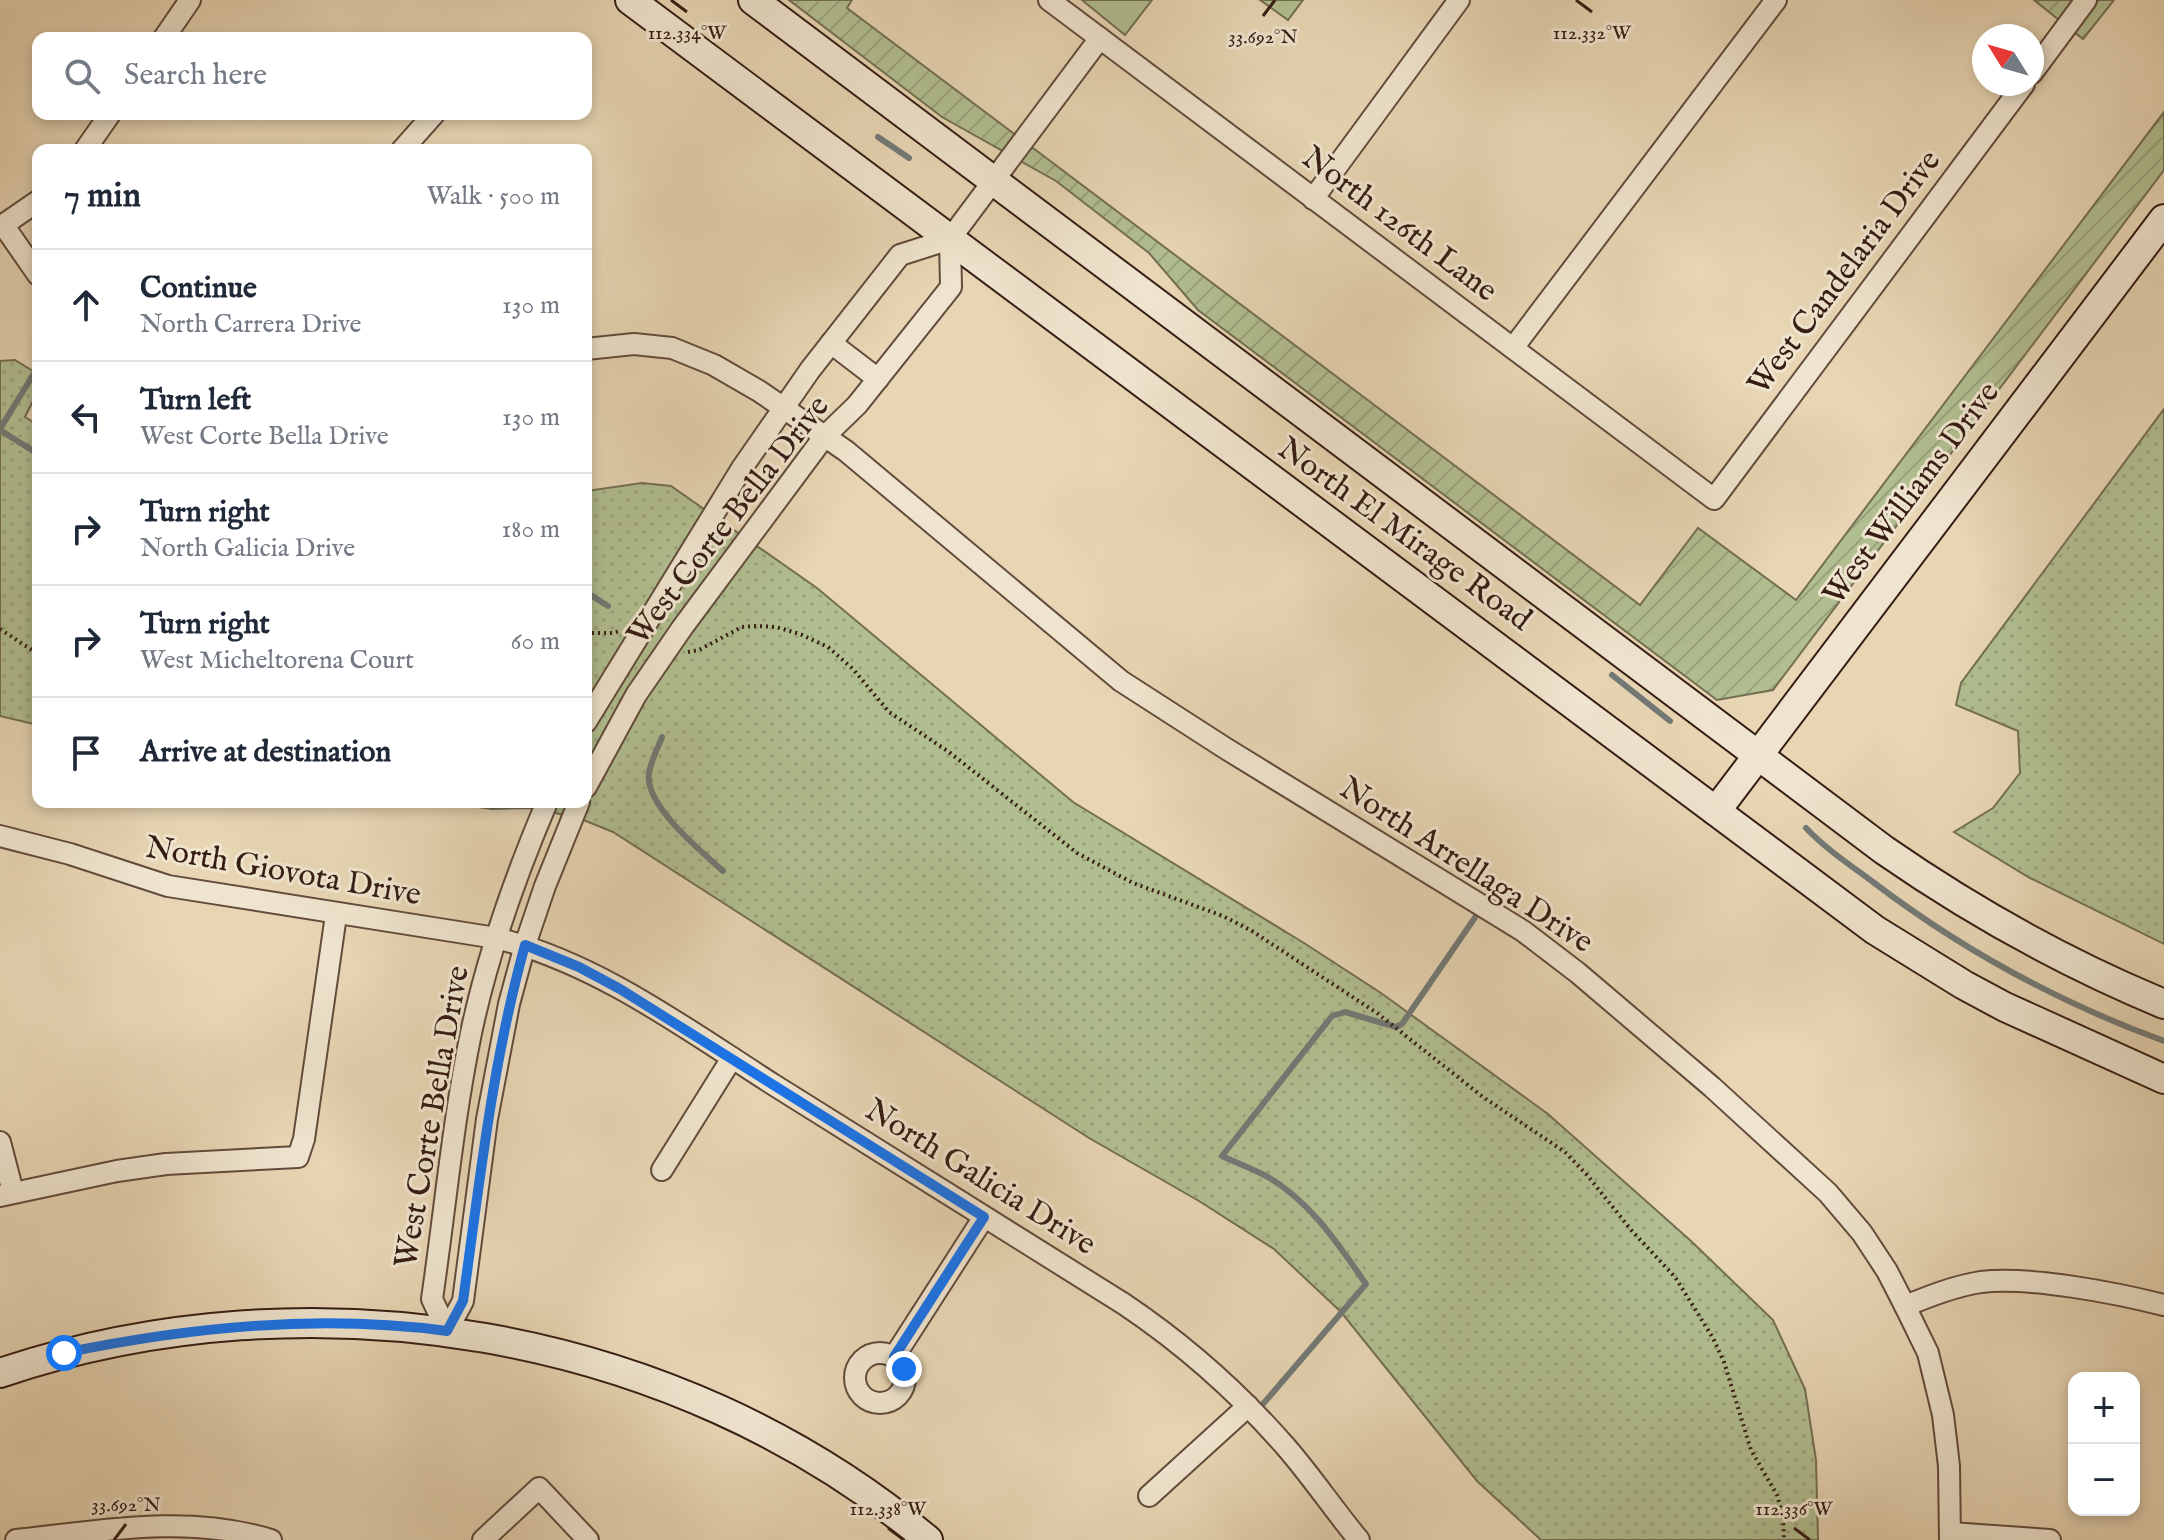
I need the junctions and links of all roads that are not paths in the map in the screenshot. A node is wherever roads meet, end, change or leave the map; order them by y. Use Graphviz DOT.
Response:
graph roads {
  1 [pos="190,0"];
  2 [pos="630,0"];
  3 [pos="753,0"];
  4 [pos="1049,0"];
  5 [pos="1459,0"];
  6 [pos="1776,0"];
  7 [pos="2086,0"];
  8 [pos="168,32"];
  9 [pos="1100,38"];
  10 [pos="2044,57"];
  11 [pos="2015,96"];
  12 [pos="106,120"];
  13 [pos="429,120"];
  14 [pos="89,144"];
  15 [pos="407,144"];
  16 [pos="995,180"];
  17 [pos="1313,199"];
  18 [pos="32,205"];
  19 [pos="2164,219"];
  20 [pos="2,226"];
  21 [pos="950,239"];
  22 [pos="32,267"];
  23 [pos="831,343"];
  24 [pos="592,348"];
  25 [pos="1513,348"];
  26 [pos="878,379"];
  27 [pos="783,407"];
  28 [pos="817,432"];
  29 [pos="1714,499"];
  30 [pos="592,712"];
  31 [pos="1758,753"];
  32 [pos="592,776"];
  33 [pos="544,808"];
  34 [pos="577,808"];
  35 [pos="1716,811"];
  36 [pos="0,836"];
  37 [pos="336,915"];
  38 [pos="511,942"];
  39 [pos="2164,1004"];
  40 [pos="732,1058"];
  41 [pos="2164,1079"];
  42 [pos="0,1142"];
  43 [pos="662,1170"];
  44 [pos="7,1194"];
  45 [pos="984,1217"];
  46 [pos="2164,1305"];
  47 [pos="1905,1306"];
  48 [pos="447,1331"];
  49 [pos="894,1357"];
  50 [pos="0,1373"];
  51 [pos="1248,1406"];
  52 [pos="1149,1496"];
  53 [pos="1950,1536"];
  54 [pos="16,1540"];
  55 [pos="271,1540"];
  56 [pos="483,1540"];
  57 [pos="588,1540"];
  58 [pos="928,1540"];
  59 [pos="1359,1540"];
  60 [pos="2050,1540"];
  1 -- 8 [label="street"];
  2 -- 21 [label="main road, North El Mirage Road"];
  3 -- 16 [label="main road, North El Mirage Road"];
  4 -- 9 [label="street, North 126th Lane"];
  5 -- 17 [label="street"];
  6 -- 25 [label="street"];
  7 -- 10 [label="street"];
  9 -- 16 [label="street"];
  9 -- 17 [label="street, North 126th Lane"];
  11 -- 29 [label="street, West Candelaria Drive"];
  12 -- 14 [label="street"];
  13 -- 15 [label="street"];
  16 -- 21 [label="street"];
  16 -- 31 [label="main road, North El Mirage Road"];
  17 -- 25 [label="street, North 126th Lane"];
  18 -- 20 [label="street"];
  19 -- 31 [label="main road, West Williams Drive"];
  20 -- 22 [label="street"];
  21 -- 23 [label="street, West Corte Bella Drive"];
  21 -- 26 [label="street, West Corte Bella Drive"];
  21 -- 35 [label="main road, North El Mirage Road"];
  23 -- 26 [label="street"];
  23 -- 27 [label="street, West Corte Bella Drive"];
  24 -- 27 [label="street, North Arrellaga Drive"];
  25 -- 29 [label="street, North 126th Lane"];
  26 -- 28 [label="street, West Corte Bella Drive"];
  27 -- 28 [label="street, North Arrellaga Drive"];
  27 -- 30 [label="street, West Corte Bella Drive"];
  28 -- 32 [label="street, West Corte Bella Drive"];
  28 -- 47 [label="street, North Arrellaga Drive"];
  31 -- 35 [label="main road, West Williams Drive"];
  31 -- 39 [label="main road, North El Mirage Road"];
  33 -- 38 [label="street, West Corte Bella Drive"];
  34 -- 38 [label="street, West Corte Bella Drive"];
  35 -- 41 [label="main road, North El Mirage Road"];
  36 -- 37 [label="street, North Giovota Drive"];
  37 -- 38 [label="street, North Giovota Drive"];
  37 -- 44 [label="street"];
  38 -- 40 [label="street, North Galicia Drive"];
  38 -- 48 [label="street, West Corte Bella Drive"];
  38 -- 48 [label="street, West Corte Bella Drive"];
  40 -- 43 [label="street"];
  40 -- 45 [label="street, North Galicia Drive"];
  42 -- 44 [label="street"];
  45 -- 49 [label="street"];
  45 -- 51 [label="street, North Galicia Drive"];
  46 -- 47 [label="street"];
  47 -- 53 [label="street, North Arrellaga Drive"];
  48 -- 50 [label="main road"];
  48 -- 58 [label="main road"];
  51 -- 52 [label="street"];
  51 -- 59 [label="street, North Galicia Drive"];
  53 -- 60 [label="street"];
  54 -- 55 [label="street"];
  56 -- 57 [label="street"];
}
